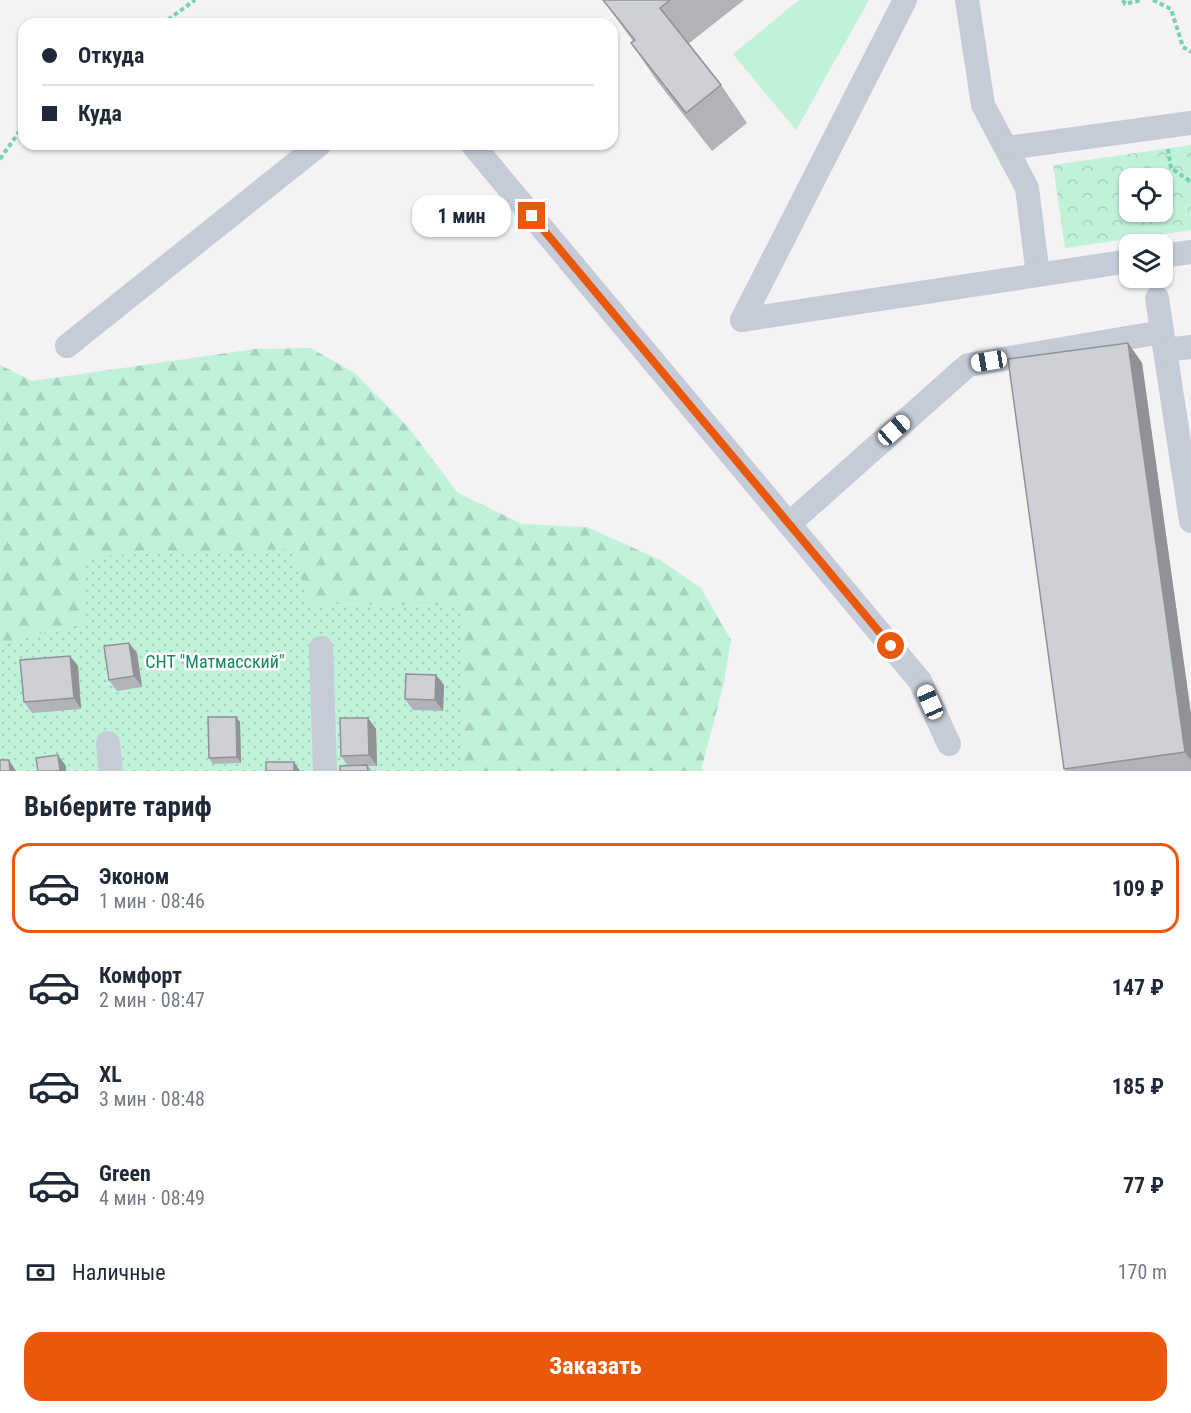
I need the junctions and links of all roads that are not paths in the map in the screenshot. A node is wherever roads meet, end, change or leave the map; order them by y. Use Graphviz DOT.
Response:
graph roads {
  1 [pos="905,0"];
  2 [pos="967,0"];
  3 [pos="1191,123"];
  4 [pos="1006,148"];
  5 [pos="312,150"];
  6 [pos="477,150"];
  7 [pos="1191,252"];
  8 [pos="1173,254"];
  9 [pos="1119,263"];
  10 [pos="1038,275"];
  11 [pos="1157,298"];
  12 [pos="1164,341"];
  13 [pos="67,346"];
  14 [pos="1191,347"];
  15 [pos="1191,521"];
  16 [pos="790,523"];
  17 [pos="321,648"];
  18 [pos="108,743"];
  19 [pos="949,744"];
  20 [pos="111,771"];
  21 [pos="325,771"];
  1 -- 10 [label="street"];
  2 -- 4 [label="street"];
  3 -- 4 [label="street"];
  4 -- 10 [label="street"];
  5 -- 13 [label="street"];
  6 -- 16 [label="street"];
  7 -- 8 [label="street"];
  9 -- 10 [label="street"];
  11 -- 12 [label="street"];
  12 -- 14 [label="street"];
  12 -- 15 [label="street"];
  12 -- 16 [label="street"];
  16 -- 19 [label="street"];
  17 -- 21 [label="street"];
  18 -- 20 [label="street"];
}
